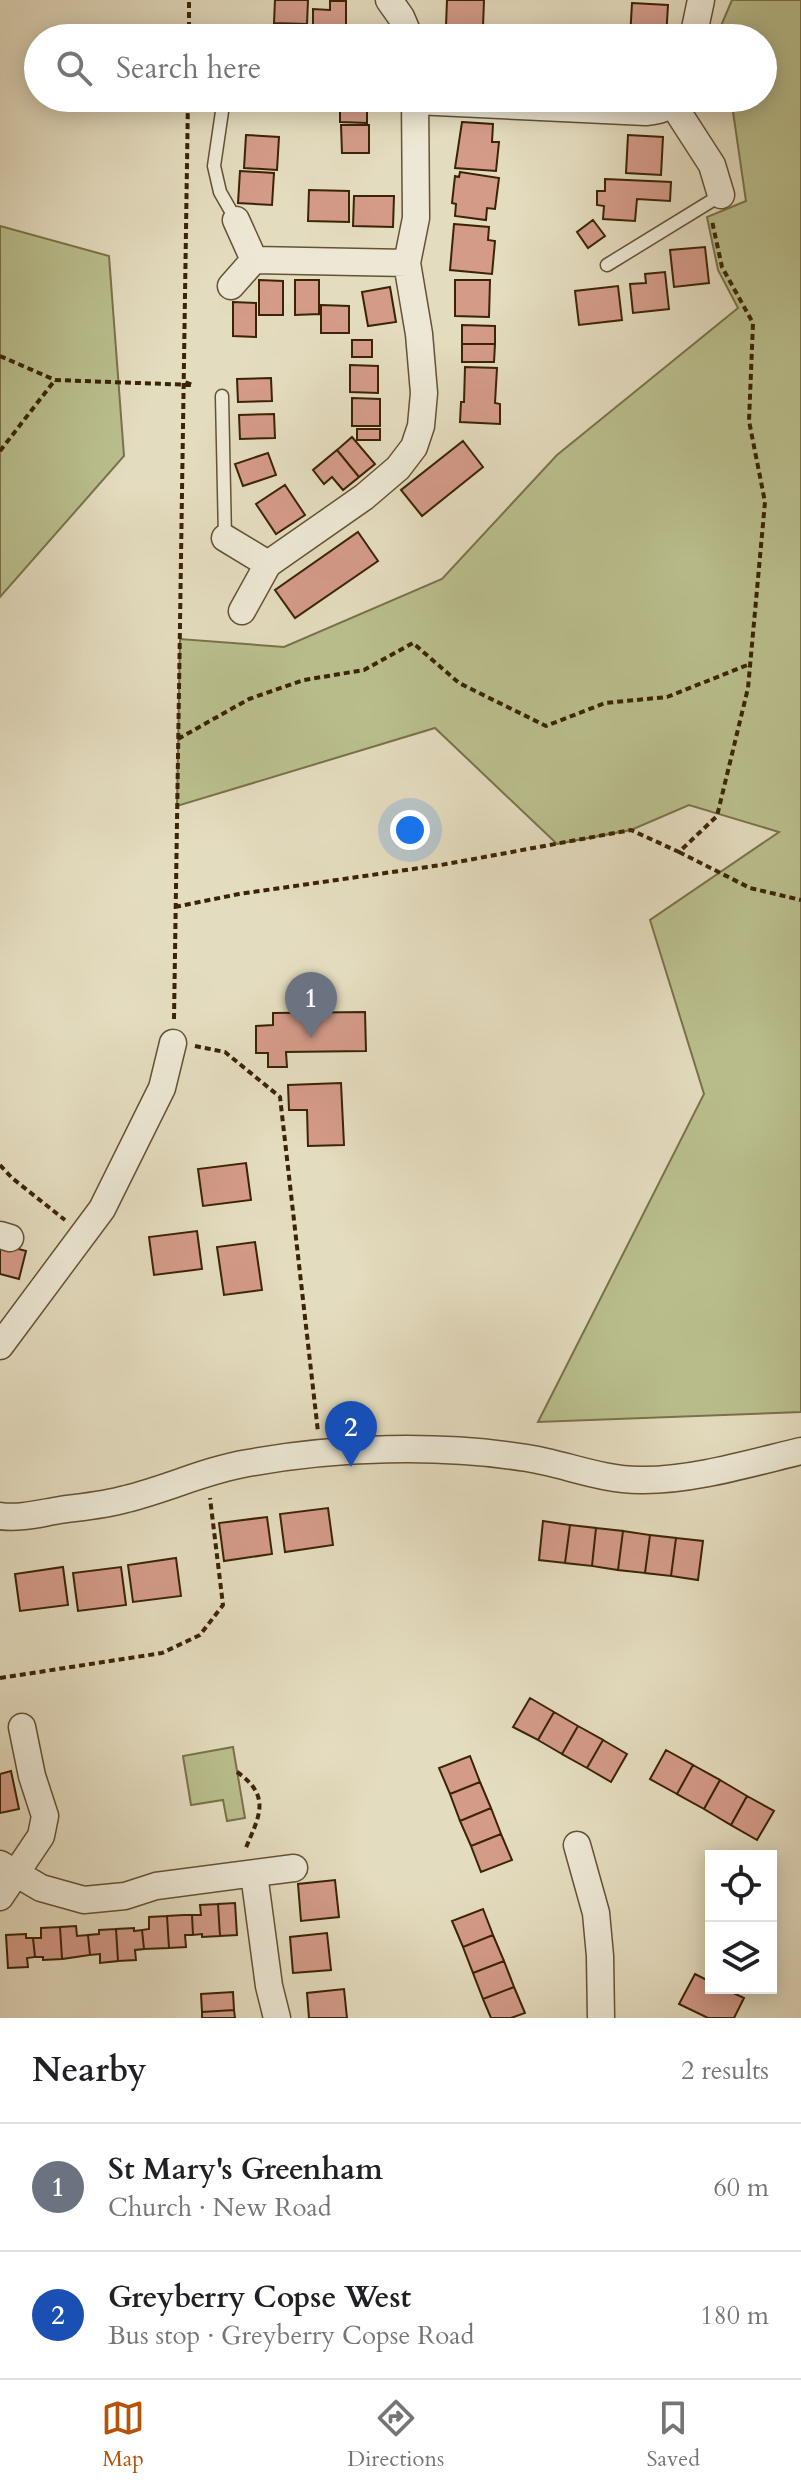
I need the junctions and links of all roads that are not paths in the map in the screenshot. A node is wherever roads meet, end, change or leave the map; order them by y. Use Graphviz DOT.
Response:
graph roads {
  1 [pos="389,0"];
  2 [pos="701,0"];
  3 [pos="404,24"];
  4 [pos="696,24"];
  5 [pos="222,112"];
  6 [pos="415,112"];
  7 [pos="680,112"];
  8 [pos="715,199"];
  9 [pos="236,220"];
  10 [pos="254,260"];
  11 [pos="407,263"];
  12 [pos="607,265"];
  13 [pos="231,286"];
  14 [pos="222,396"];
  15 [pos="225,538"];
  16 [pos="268,564"];
  17 [pos="242,611"];
  18 [pos="173,1043"];
  19 [pos="0,1346"];
  20 [pos="801,1451"];
  21 [pos="0,1516"];
  22 [pos="22,1727"];
  23 [pos="577,1845"];
  24 [pos="294,1868"];
  25 [pos="7,1869"];
  26 [pos="244,1874"];
  27 [pos="0,1897"];
  28 [pos="277,2018"];
  29 [pos="601,2018"];
  1 -- 3 [label="street"];
  2 -- 4 [label="street"];
  5 -- 9 [label="lane"];
  6 -- 11 [label="street"];
  7 -- 8 [label="street"];
  8 -- 12 [label="lane"];
  9 -- 10 [label="street"];
  10 -- 11 [label="street"];
  10 -- 13 [label="street"];
  11 -- 16 [label="street"];
  14 -- 15 [label="lane"];
  15 -- 16 [label="street"];
  16 -- 17 [label="street"];
  18 -- 19 [label="street"];
  20 -- 21 [label="street"];
  22 -- 25 [label="street"];
  23 -- 29 [label="street"];
  24 -- 26 [label="street"];
  25 -- 26 [label="street"];
  25 -- 27 [label="street"];
  26 -- 28 [label="street"];
}
